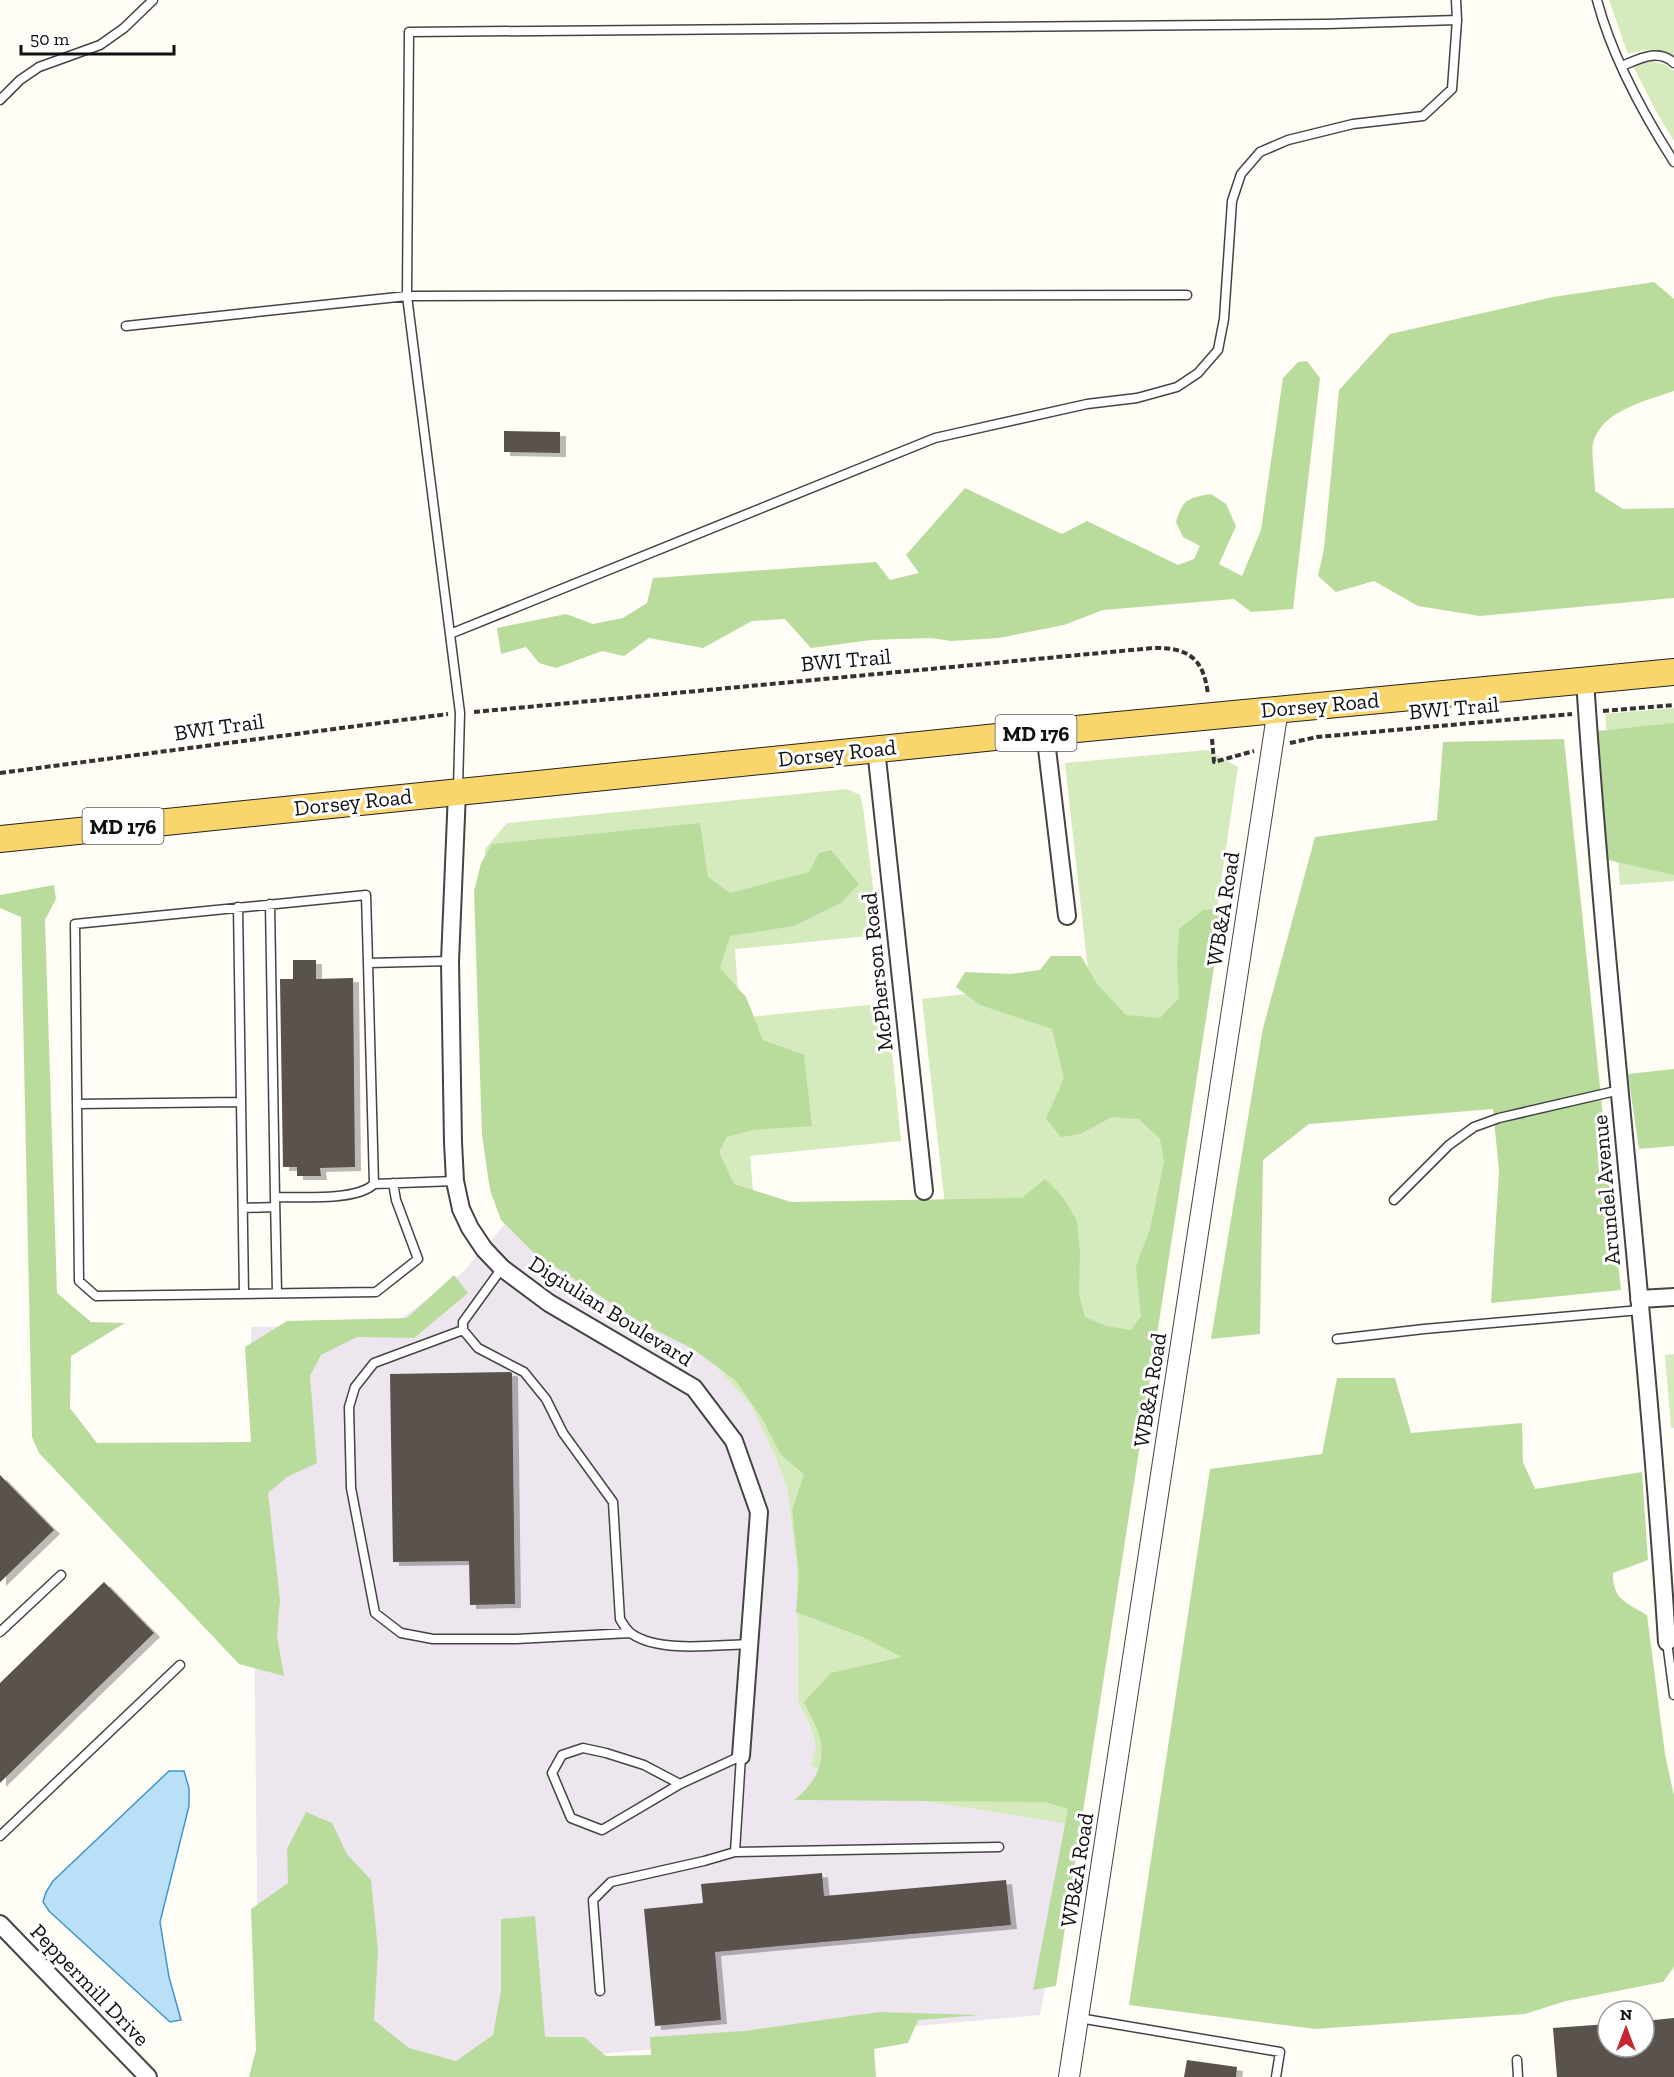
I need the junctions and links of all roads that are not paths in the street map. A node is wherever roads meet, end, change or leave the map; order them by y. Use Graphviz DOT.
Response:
graph roads {
  1 [pos="153,0"];
  2 [pos="1456,0"];
  3 [pos="1597,0"];
  4 [pos="1457,20"];
  5 [pos="1674,63"];
  6 [pos="1622,66"];
  7 [pos="0,100"];
  8 [pos="1674,162"];
  9 [pos="1187,295"];
  10 [pos="407,296"];
  11 [pos="126,326"];
  12 [pos="450,633"];
  13 [pos="1674,672"];
  14 [pos="1585,680"];
  15 [pos="1278,709"];
  16 [pos="1045,732"];
  17 [pos="876,749"];
  18 [pos="457,792"];
  19 [pos="0,839"];
  20 [pos="270,904"];
  21 [pos="238,908"];
  22 [pos="1067,916"];
  23 [pos="450,961"];
  24 [pos="368,963"];
  25 [pos="1620,1090"];
  26 [pos="241,1102"];
  27 [pos="77,1104"];
  28 [pos="455,1181"];
  29 [pos="393,1183"];
  30 [pos="374,1184"];
  31 [pos="924,1191"];
  32 [pos="1394,1200"];
  33 [pos="275,1202"];
  34 [pos="243,1208"];
  35 [pos="502,1268"];
  36 [pos="277,1293"];
  37 [pos="244,1294"];
  38 [pos="1674,1297"];
  39 [pos="1639,1304"];
  40 [pos="463,1330"];
  41 [pos="1337,1340"];
  42 [pos="61,1575"];
  43 [pos="0,1632"];
  44 [pos="630,1633"];
  45 [pos="1667,1642"];
  46 [pos="749,1644"];
  47 [pos="180,1665"];
  48 [pos="1674,1695"];
  49 [pos="741,1756"];
  50 [pos="680,1784"];
  51 [pos="1,1835"];
  52 [pos="999,1847"];
  53 [pos="735,1852"];
  54 [pos="0,1924"];
  55 [pos="600,1991"];
  56 [pos="1078,2018"];
  57 [pos="1516,2060"];
  58 [pos="148,2077"];
  59 [pos="1069,2077"];
  60 [pos="1276,2077"];
  61 [pos="1518,2077"];
  1 -- 7 [label="lane"];
  2 -- 4 [label="lane"];
  3 -- 6 [label="lane"];
  4 -- 10 [label="lane"];
  4 -- 12 [label="lane"];
  5 -- 6 [label="lane"];
  6 -- 8 [label="lane"];
  9 -- 10 [label="lane"];
  10 -- 11 [label="lane"];
  10 -- 12 [label="lane"];
  12 -- 18 [label="lane"];
  13 -- 14 [label="main road, Dorsey Road / MD 176"];
  14 -- 15 [label="main road, Dorsey Road / MD 176"];
  14 -- 25 [label="street, Arundel Avenue"];
  15 -- 16 [label="main road, Dorsey Road / MD 176"];
  15 -- 56 [label="street, WB&A Road"];
  16 -- 17 [label="main road, Dorsey Road / MD 176"];
  16 -- 22 [label="street"];
  17 -- 18 [label="main road, Dorsey Road / MD 176"];
  17 -- 31 [label="street, McPherson Road"];
  18 -- 19 [label="main road, Dorsey Road / MD 176"];
  18 -- 23 [label="street, Digiulian Boulevard"];
  20 -- 21 [label="lane"];
  20 -- 24 [label="lane"];
  20 -- 33 [label="lane"];
  21 -- 26 [label="lane"];
  21 -- 27 [label="lane"];
  23 -- 24 [label="lane"];
  23 -- 28 [label="street, Digiulian Boulevard"];
  24 -- 30 [label="lane"];
  25 -- 32 [label="lane"];
  25 -- 39 [label="street, Arundel Avenue"];
  26 -- 27 [label="lane"];
  26 -- 34 [label="lane"];
  27 -- 37 [label="lane"];
  28 -- 29 [label="lane"];
  28 -- 35 [label="street, Digiulian Boulevard"];
  29 -- 30 [label="lane"];
  29 -- 36 [label="lane"];
  30 -- 33 [label="lane"];
  33 -- 34 [label="lane"];
  33 -- 36 [label="lane"];
  34 -- 37 [label="lane"];
  35 -- 40 [label="lane"];
  35 -- 46 [label="street, Digiulian Boulevard"];
  36 -- 37 [label="lane"];
  38 -- 39 [label="street"];
  39 -- 41 [label="lane"];
  39 -- 45 [label="street, Arundel Avenue"];
  40 -- 44 [label="lane"];
  40 -- 44 [label="lane"];
  42 -- 43 [label="lane"];
  44 -- 46 [label="lane"];
  45 -- 48 [label="lane, Arundel Avenue"];
  46 -- 49 [label="street, Digiulian Boulevard"];
  47 -- 51 [label="lane"];
  49 -- 50 [label="lane"];
  49 -- 53 [label="lane"];
  50 -- 50 [label="lane"];
  52 -- 53 [label="lane"];
  53 -- 55 [label="lane"];
  54 -- 58 [label="street, Peppermill Drive"];
  56 -- 59 [label="street, WB&A Road"];
  56 -- 60 [label="lane"];
  57 -- 61 [label="lane"];
}
